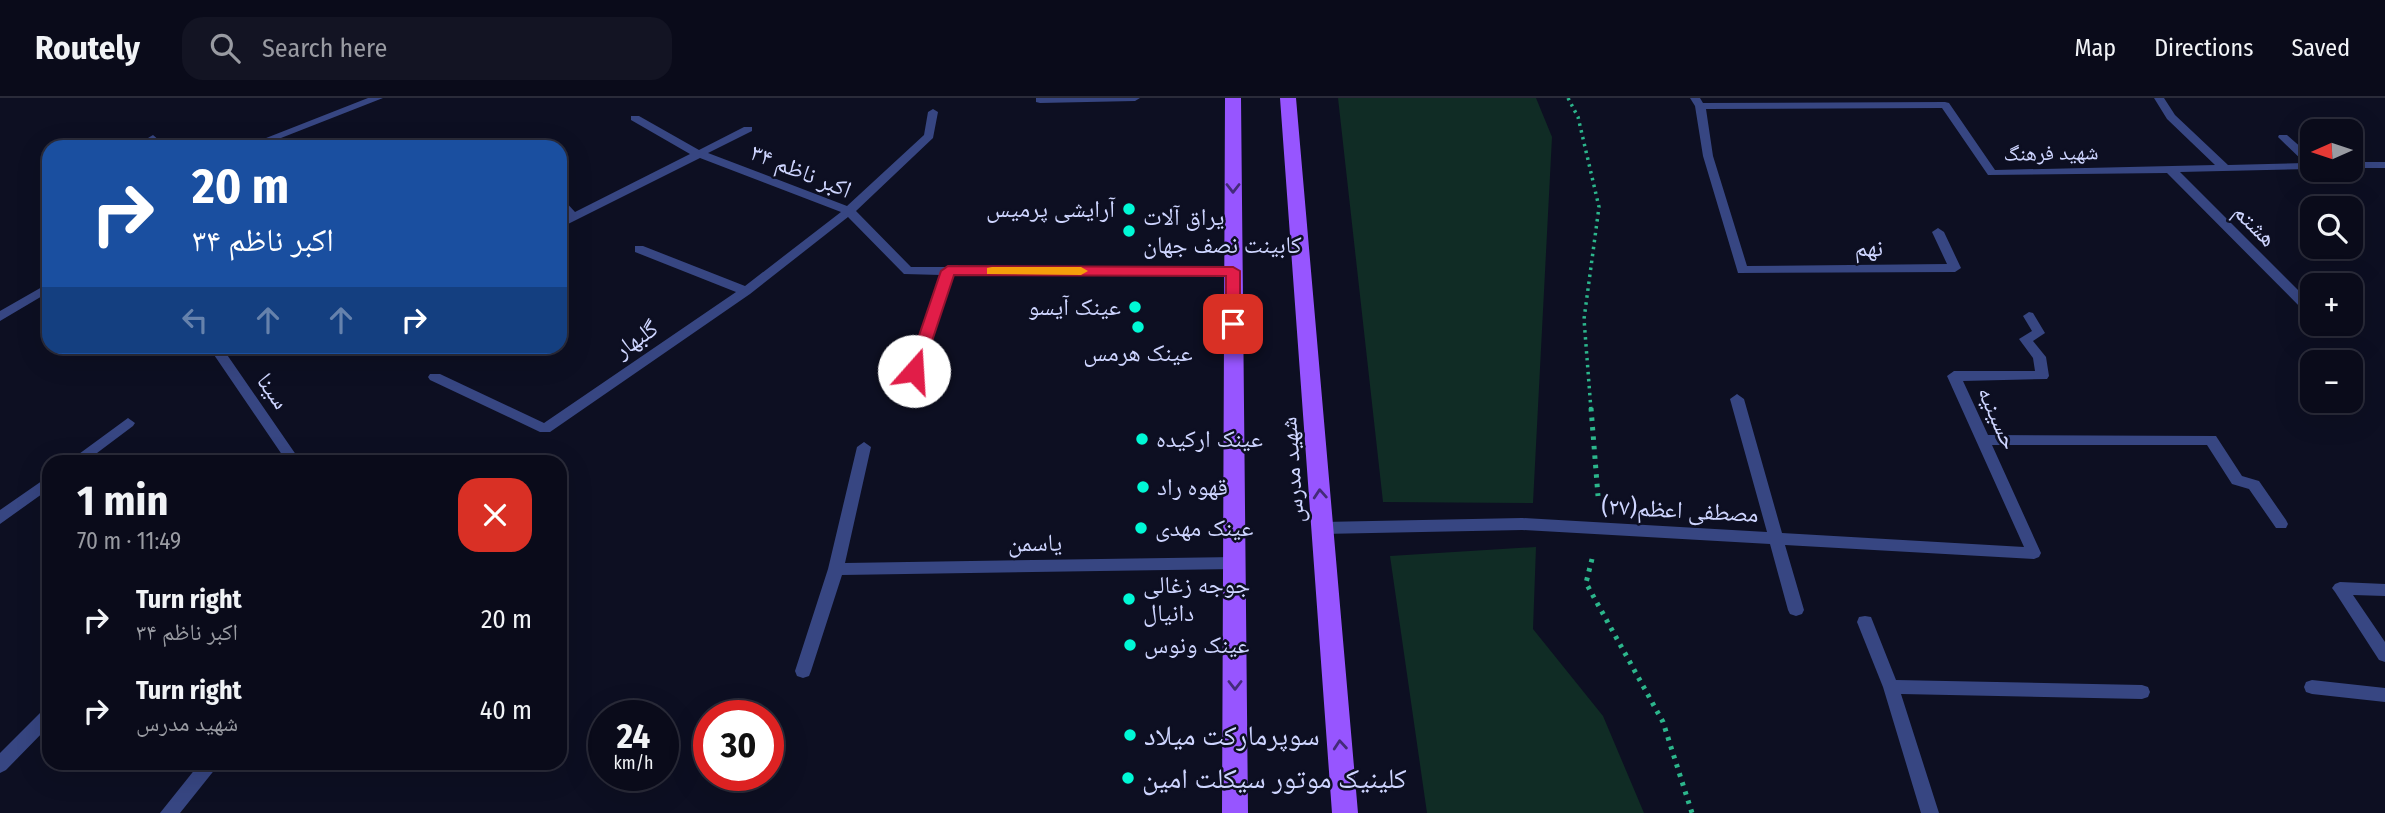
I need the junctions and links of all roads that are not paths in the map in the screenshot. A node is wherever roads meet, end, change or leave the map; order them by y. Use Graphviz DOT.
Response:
graph roads {
  1 [pos="378,98"];
  2 [pos="1135,98"];
  3 [pos="1231,98"];
  4 [pos="1288,98"];
  5 [pos="1294,98"];
  6 [pos="2159,98"];
  7 [pos="1040,100"];
  8 [pos="1697,102"];
  9 [pos="933,112"];
  10 [pos="635,118"];
  11 [pos="1292,123"];
  12 [pos="748,129"];
  13 [pos="2283,137"];
  14 [pos="267,140"];
  15 [pos="697,153"];
  16 [pos="2300,153"];
  17 [pos="2385,164"];
  18 [pos="2300,165"];
  19 [pos="2363,165"];
  20 [pos="2225,168"];
  21 [pos="2170,169"];
  22 [pos="567,210"];
  23 [pos="849,211"];
  24 [pos="573,216"];
  25 [pos="567,220"];
  26 [pos="1938,232"];
  27 [pos="639,249"];
  28 [pos="1742,270"];
  29 [pos="948,271"];
  30 [pos="1233,271"];
  31 [pos="42,291"];
  32 [pos="746,291"];
  33 [pos="2300,300"];
  34 [pos="2029,316"];
  35 [pos="0,317"];
  36 [pos="220,354"];
  37 [pos="914,371"];
  38 [pos="435,377"];
  39 [pos="1737,399"];
  40 [pos="128,423"];
  41 [pos="1983,440"];
  42 [pos="864,447"];
  43 [pos="85,455"];
  44 [pos="289,455"];
  45 [pos="42,486"];
  46 [pos="0,518"];
  47 [pos="2281,524"];
  48 [pos="1322,528"];
  49 [pos="1777,538"];
  50 [pos="2034,554"];
  51 [pos="1235,563"];
  52 [pos="836,569"];
  53 [pos="2385,590"];
  54 [pos="1797,610"];
  55 [pos="1866,622"];
  56 [pos="2385,655"];
  57 [pos="803,671"];
  58 [pos="1891,687"];
  59 [pos="2312,687"];
  60 [pos="2142,692"];
  61 [pos="2385,695"];
  62 [pos="42,722"];
  63 [pos="0,765"];
  64 [pos="205,770"];
  65 [pos="169,813"];
  66 [pos="1235,813"];
  67 [pos="1345,813"];
  68 [pos="1930,813"];
  1 -- 14 [label="street"];
  2 -- 7 [label="street"];
  3 -- 30 [label="main road, one-way"];
  4 -- 11 [label="main road"];
  5 -- 11 [label="main road"];
  6 -- 20 [label="street"];
  8 -- 21 [label="street, شهید فرهنگ"];
  8 -- 28 [label="street, شهید فرهنگ"];
  9 -- 23 [label="street, گلبهار"];
  10 -- 15 [label="street, ۳۴ اکبر ناظم"];
  48 -- 11 [label="main road, شهید مدرس, one-way"];
  12 -- 15 [label="street"];
  13 -- 16 [label="street"];
  15 -- 23 [label="street, ۳۴ اکبر ناظم"];
  15 -- 24 [label="street"];
  17 -- 19 [label="street"];
  18 -- 20 [label="street, شهید فرهنگ"];
  20 -- 21 [label="street, شهید فرهنگ"];
  21 -- 33 [label="street, هشتم"];
  22 -- 24 [label="street"];
  23 -- 29 [label="street, ۳۴ اکبر ناظم"];
  23 -- 32 [label="street, گلبهار"];
  24 -- 25 [label="street"];
  26 -- 28 [label="street, نهم"];
  27 -- 32 [label="street"];
  29 -- 30 [label="street, ۳۴ اکبر ناظم"];
  29 -- 37 [label="street"];
  30 -- 51 [label="main road"];
  31 -- 35 [label="street"];
  32 -- 38 [label="street, گلبهار"];
  34 -- 41 [label="street, حسینیه"];
  36 -- 44 [label="street, سینا"];
  39 -- 49 [label="street"];
  40 -- 43 [label="street"];
  41 -- 47 [label="street"];
  41 -- 50 [label="street, حسینیه"];
  42 -- 52 [label="street"];
  45 -- 46 [label="street"];
  48 -- 49 [label="street, مصطفی اعظم(۲۷)"];
  67 -- 48 [label="main road, شهید مدرس, one-way"];
  49 -- 50 [label="street, مصطفی اعظم(۲۷)"];
  49 -- 54 [label="street"];
  51 -- 52 [label="street, یاسمن"];
  51 -- 66 [label="main road, one-way"];
  52 -- 57 [label="street"];
  53 -- 56 [label="street"];
  55 -- 58 [label="street"];
  58 -- 60 [label="street"];
  58 -- 68 [label="street"];
  59 -- 61 [label="street"];
  62 -- 63 [label="street"];
  64 -- 65 [label="street"];
}
